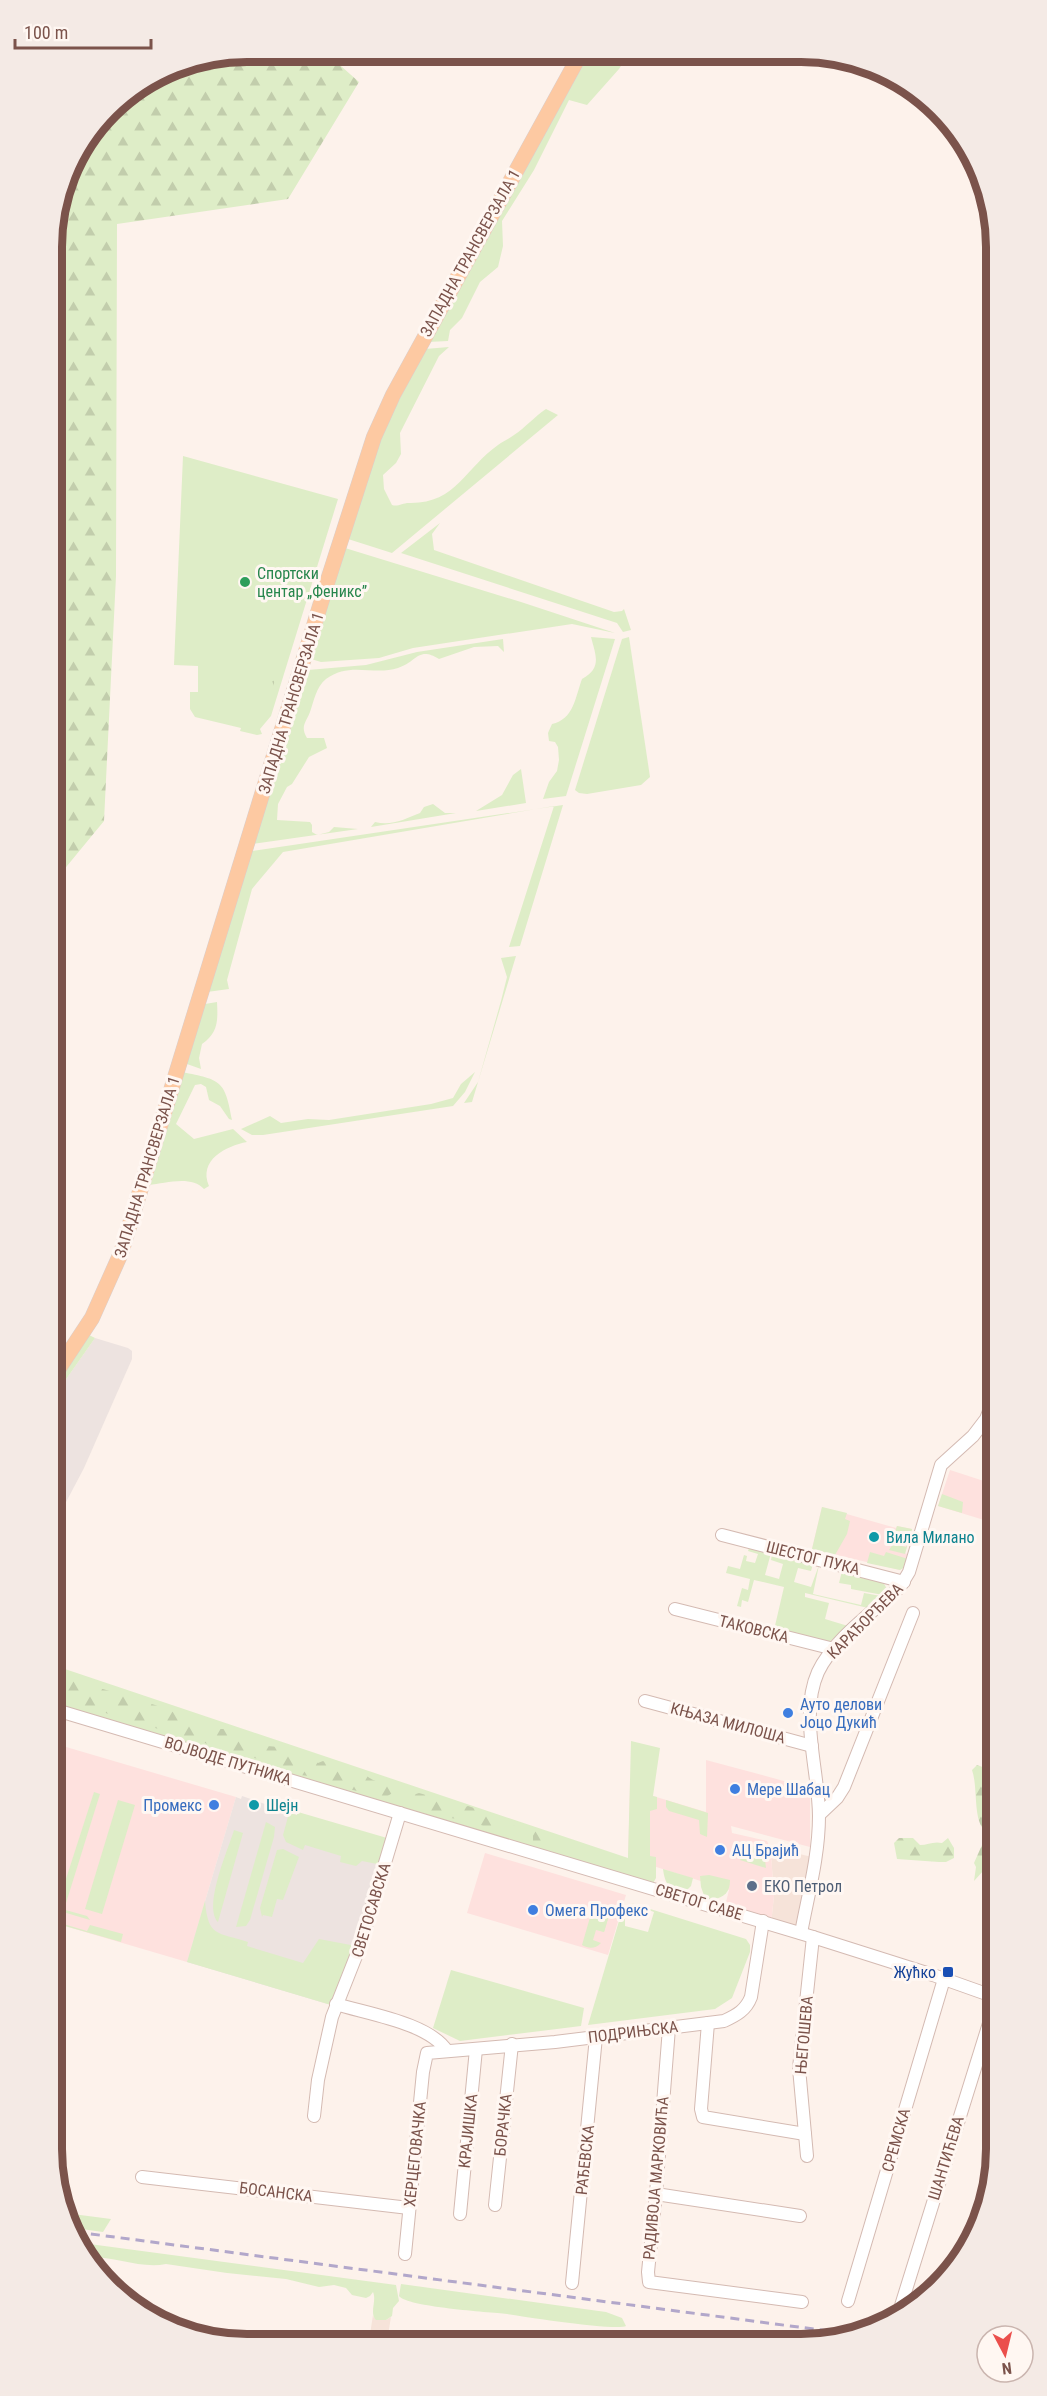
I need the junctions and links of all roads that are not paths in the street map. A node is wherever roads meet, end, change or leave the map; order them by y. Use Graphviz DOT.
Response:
graph roads {
  1 [pos="576,62"];
  2 [pos="62,1363"];
  3 [pos="985,1420"];
  4 [pos="722,1535"];
  5 [pos="904,1582"];
  6 [pos="675,1609"];
  7 [pos="913,1613"];
  8 [pos="834,1650"];
  9 [pos="645,1701"];
  10 [pos="62,1712"];
  11 [pos="812,1746"];
  12 [pos="400,1813"];
  13 [pos="819,1815"];
  14 [pos="763,1921"];
  15 [pos="807,1935"];
  16 [pos="944,1979"];
  17 [pos="985,1994"];
  18 [pos="336,2004"];
  19 [pos="708,2023"];
  20 [pos="669,2028"];
  21 [pos="985,2036"];
  22 [pos="596,2037"];
  23 [pos="512,2044"];
  24 [pos="476,2049"];
  25 [pos="447,2051"];
  26 [pos="427,2053"];
  27 [pos="314,2116"];
  28 [pos="805,2134"];
  29 [pos="807,2156"];
  30 [pos="142,2177"];
  31 [pos="656,2194"];
  32 [pos="495,2205"];
  33 [pos="409,2208"];
  34 [pos="460,2214"];
  35 [pos="800,2216"];
  36 [pos="405,2254"];
  37 [pos="572,2283"];
  38 [pos="848,2301"];
  39 [pos="802,2302"];
  40 [pos="902,2304"];
  1 -- 2 [label="main road, ЗАПАДНА ТРАНСВЕРЗАЛА 1"];
  3 -- 5 [label="street, КАРАЂОРЂЕВА"];
  4 -- 5 [label="street, ШЕСТОГ ПУКА"];
  5 -- 8 [label="street, КАРАЂОРЂЕВА"];
  6 -- 8 [label="street, ТАКОВСКА"];
  7 -- 13 [label="street"];
  8 -- 11 [label="street, КАРАЂОРЂЕВА"];
  9 -- 11 [label="street, КЊАЗА МИЛОША"];
  10 -- 12 [label="street, ВОЈВОДЕ ПУТНИКА"];
  11 -- 13 [label="street, КАРАЂОРЂЕВА"];
  12 -- 14 [label="street, СВЕТОГ САВЕ"];
  12 -- 18 [label="street, СВЕТОСАВСКА"];
  13 -- 15 [label="street, КАРАЂОРЂЕВА"];
  14 -- 15 [label="street, СВЕТОГ САВЕ"];
  14 -- 19 [label="street, ПОДРИЊСКА"];
  15 -- 16 [label="street, СВЕТОГ САВЕ"];
  15 -- 28 [label="street, ЊЕГОШЕВА"];
  16 -- 17 [label="street, СВЕТОГ САВЕ"];
  16 -- 38 [label="street, СРЕМСКА"];
  18 -- 25 [label="street"];
  18 -- 27 [label="street, СВЕТОСАВСКА"];
  19 -- 20 [label="street, ПОДРИЊСКА"];
  19 -- 28 [label="street"];
  20 -- 22 [label="street, ПОДРИЊСКА"];
  20 -- 31 [label="street, РАДИВОЈА МАРКОВИЋА"];
  21 -- 40 [label="street, ШАНТИЋЕВА"];
  22 -- 23 [label="street, ПОДРИЊСКА"];
  22 -- 37 [label="street, РАЂЕВСКА"];
  23 -- 24 [label="street, ПОДРИЊСКА"];
  23 -- 32 [label="street, БОРАЧКА"];
  24 -- 25 [label="street, ПОДРИЊСКА"];
  24 -- 34 [label="street, КРАЈИШКА"];
  25 -- 26 [label="street, ПОДРИЊСКА"];
  26 -- 33 [label="street, ХЕРЦЕГОВАЧКА"];
  28 -- 29 [label="street, ЊЕГОШЕВА"];
  30 -- 33 [label="street, БОСАНСКА"];
  31 -- 35 [label="street"];
  31 -- 39 [label="street, РАДИВОЈА МАРКОВИЋА"];
  33 -- 36 [label="street, ХЕРЦЕГОВАЧКА"];
}
